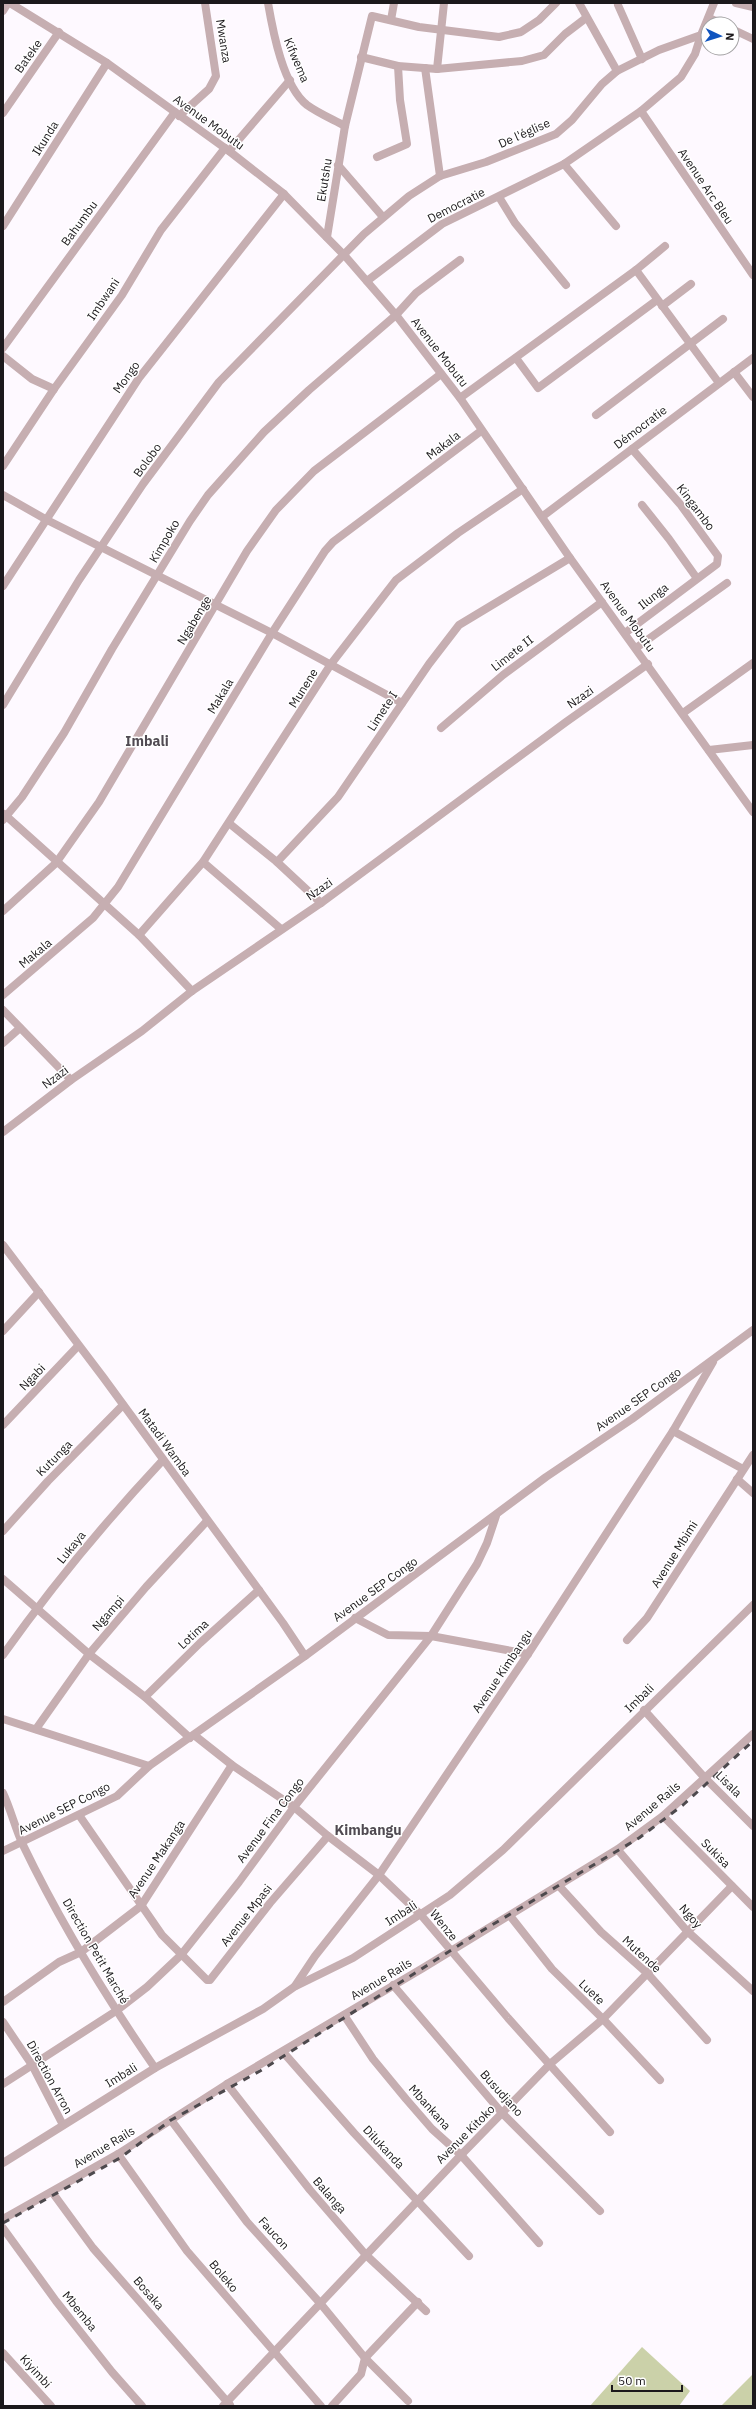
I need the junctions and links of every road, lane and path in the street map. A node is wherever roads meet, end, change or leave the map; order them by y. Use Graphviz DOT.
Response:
graph roads {
  1 [pos="9,3"];
  2 [pos="206,3"];
  3 [pos="268,3"];
  4 [pos="394,3"];
  5 [pos="444,3"];
  6 [pos="556,3"];
  7 [pos="579,3"];
  8 [pos="714,3"];
  9 [pos="736,3"];
  10 [pos="618,5"];
  11 [pos="753,7"];
  12 [pos="3,10"];
  13 [pos="710,16"];
  14 [pos="586,18"];
  15 [pos="391,20"];
  16 [pos="440,29"];
  17 [pos="59,32"];
  18 [pos="740,33"];
  19 [pos="700,35"];
  20 [pos="700,38"];
  21 [pos="753,39"];
  22 [pos="361,57"];
  23 [pos="642,59"];
  24 [pos="108,63"];
  25 [pos="398,66"];
  26 [pos="425,68"];
  27 [pos="437,69"];
  28 [pos="617,71"];
  29 [pos="290,80"];
  30 [pos="640,111"];
  31 [pos="3,113"];
  32 [pos="177,114"];
  33 [pos="345,126"];
  34 [pos="227,150"];
  35 [pos="377,157"];
  36 [pos="564,164"];
  37 [pos="338,165"];
  38 [pos="440,176"];
  39 [pos="284,194"];
  40 [pos="499,197"];
  41 [pos="383,217"];
  42 [pos="3,226"];
  43 [pos="616,226"];
  44 [pos="327,237"];
  45 [pos="665,246"];
  46 [pos="345,256"];
  47 [pos="460,260"];
  48 [pos="636,270"];
  49 [pos="753,275"];
  50 [pos="367,281"];
  51 [pos="691,284"];
  52 [pos="566,285"];
  53 [pos="660,303"];
  54 [pos="396,315"];
  55 [pos="723,319"];
  56 [pos="690,343"];
  57 [pos="3,348"];
  58 [pos="3,356"];
  59 [pos="516,358"];
  60 [pos="753,358"];
  61 [pos="734,372"];
  62 [pos="441,374"];
  63 [pos="719,383"];
  64 [pos="54,389"];
  65 [pos="753,397"];
  66 [pos="460,398"];
  67 [pos="596,415"];
  68 [pos="481,431"];
  69 [pos="632,448"];
  70 [pos="3,466"];
  71 [pos="523,489"];
  72 [pos="3,495"];
  73 [pos="642,505"];
  74 [pos="543,516"];
  75 [pos="47,520"];
  76 [pos="103,546"];
  77 [pos="570,558"];
  78 [pos="158,575"];
  79 [pos="696,577"];
  80 [pos="728,583"];
  81 [pos="3,586"];
  82 [pos="602,602"];
  83 [pos="216,605"];
  84 [pos="272,633"];
  85 [pos="626,633"];
  86 [pos="636,648"];
  87 [pos="753,663"];
  88 [pos="331,664"];
  89 [pos="648,664"];
  90 [pos="402,703"];
  91 [pos="3,705"];
  92 [pos="683,713"];
  93 [pos="441,728"];
  94 [pos="753,745"];
  95 [pos="709,750"];
  96 [pos="753,812"];
  97 [pos="4,817"];
  98 [pos="230,824"];
  99 [pos="203,862"];
  100 [pos="277,862"];
  101 [pos="56,863"];
  102 [pos="321,903"];
  103 [pos="105,905"];
  104 [pos="3,911"];
  105 [pos="281,929"];
  106 [pos="139,935"];
  107 [pos="192,991"];
  108 [pos="3,995"];
  109 [pos="3,1010"];
  110 [pos="20,1028"];
  111 [pos="3,1043"];
  112 [pos="71,1080"];
  113 [pos="3,1132"];
  114 [pos="3,1245"];
  115 [pos="39,1292"];
  116 [pos="753,1330"];
  117 [pos="3,1331"];
  118 [pos="78,1346"];
  119 [pos="714,1359"];
  120 [pos="123,1404"];
  121 [pos="3,1425"];
  122 [pos="673,1431"];
  123 [pos="753,1455"];
  124 [pos="163,1460"];
  125 [pos="743,1469"];
  126 [pos="738,1479"];
  127 [pos="753,1493"];
  128 [pos="496,1516"];
  129 [pos="207,1522"];
  130 [pos="3,1531"];
  131 [pos="3,1579"];
  132 [pos="259,1590"];
  133 [pos="753,1605"];
  134 [pos="36,1608"];
  135 [pos="355,1618"];
  136 [pos="431,1636"];
  137 [pos="627,1640"];
  138 [pos="89,1654"];
  139 [pos="528,1654"];
  140 [pos="3,1655"];
  141 [pos="305,1656"];
  142 [pos="145,1697"];
  143 [pos="644,1710"];
  144 [pos="3,1719"];
  145 [pos="36,1729"];
  146 [pos="192,1736"];
  147 [pos="751,1738"];
  148 [pos="232,1765"];
  149 [pos="149,1766"];
  150 [pos="704,1777"];
  151 [pos="3,1793"];
  152 [pos="294,1806"];
  153 [pos="79,1815"];
  154 [pos="663,1816"];
  155 [pos="753,1826"];
  156 [pos="328,1836"];
  157 [pos="22,1844"];
  158 [pos="618,1850"];
  159 [pos="3,1851"];
  160 [pos="379,1875"];
  161 [pos="732,1886"];
  162 [pos="560,1887"];
  163 [pos="141,1906"];
  164 [pos="753,1907"];
  165 [pos="421,1915"];
  166 [pos="511,1917"];
  167 [pos="687,1931"];
  168 [pos="449,1951"];
  169 [pos="81,1952"];
  170 [pos="181,1954"];
  171 [pos="647,1973"];
  172 [pos="393,1985"];
  173 [pos="294,1987"];
  174 [pos="753,1991"];
  175 [pos="3,2002"];
  176 [pos="116,2011"];
  177 [pos="344,2015"];
  178 [pos="603,2019"];
  179 [pos="3,2022"];
  180 [pos="707,2040"];
  181 [pos="283,2052"];
  182 [pos="550,2064"];
  183 [pos="32,2065"];
  184 [pos="155,2068"];
  185 [pos="660,2080"];
  186 [pos="3,2084"];
  187 [pos="227,2084"];
  188 [pos="502,2113"];
  189 [pos="171,2120"];
  190 [pos="62,2125"];
  191 [pos="610,2132"];
  192 [pos="118,2154"];
  193 [pos="461,2155"];
  194 [pos="3,2163"];
  195 [pos="52,2192"];
  196 [pos="417,2200"];
  197 [pos="600,2211"];
  198 [pos="3,2219"];
  199 [pos="3,2228"];
  200 [pos="539,2243"];
  201 [pos="366,2255"];
  202 [pos="469,2256"];
  203 [pos="418,2302"];
  204 [pos="320,2303"];
  205 [pos="426,2311"];
  206 [pos="3,2353"];
  207 [pos="273,2353"];
  208 [pos="365,2358"];
  209 [pos="408,2401"];
  210 [pos="227,2405"];
  211 [pos="51,2406"];
  212 [pos="142,2406"];
  213 [pos="321,2406"];
  214 [pos="332,2406"];
  1 -- 12 [label="street"];
  1 -- 17 [label="street, Avenue Mobutu"];
  2 -- 32 [label="street, Mwanza"];
  3 -- 29 [label="street, Kifwema"];
  4 -- 15 [label="street"];
  5 -- 16 [label="street"];
  6 -- 16 [label="street"];
  7 -- 14 [label="street"];
  8 -- 13 [label="street"];
  9 -- 11 [label="street"];
  10 -- 23 [label="street"];
  14 -- 27 [label="street"];
  14 -- 28 [label="street"];
  15 -- 16 [label="street"];
  15 -- 22 [label="street, Ekutshu"];
  16 -- 27 [label="street"];
  17 -- 24 [label="street, Avenue Mobutu"];
  17 -- 31 [label="street, Bateke"];
  18 -- 21 [label="street"];
  19 -- 23 [label="street, De l'église"];
  20 -- 30 [label="street, Democratie"];
  22 -- 25 [label="street"];
  22 -- 33 [label="street, Ekutshu"];
  23 -- 28 [label="street, De l'église"];
  24 -- 32 [label="street, Avenue Mobutu"];
  24 -- 42 [label="street, Ikunda"];
  25 -- 26 [label="street"];
  25 -- 35 [label="street"];
  26 -- 27 [label="street"];
  26 -- 38 [label="street"];
  28 -- 38 [label="street, De l'église"];
  29 -- 33 [label="street, Kifwema"];
  29 -- 34 [label="street, Imbwani"];
  30 -- 36 [label="street, Democratie"];
  30 -- 49 [label="street, Avenue Arc Bleu"];
  32 -- 34 [label="street, Avenue Mobutu"];
  32 -- 57 [label="street, Bahumbu"];
  33 -- 37 [label="street, Ekutshu"];
  34 -- 39 [label="street, Avenue Mobutu"];
  34 -- 64 [label="street, Imbwani"];
  36 -- 40 [label="street, Democratie"];
  36 -- 43 [label="street"];
  37 -- 41 [label="street"];
  37 -- 44 [label="street, Ekutshu"];
  38 -- 41 [label="street, De l'église"];
  39 -- 44 [label="street, Avenue Mobutu"];
  39 -- 75 [label="street, Mongo"];
  40 -- 50 [label="street, Democratie"];
  40 -- 52 [label="street"];
  41 -- 46 [label="street, De l'église"];
  44 -- 46 [label="street, Avenue Mobutu"];
  45 -- 48 [label="street"];
  46 -- 50 [label="street, Avenue Mobutu"];
  46 -- 76 [label="street, Bolobo"];
  47 -- 54 [label="street, Kimpoko"];
  48 -- 53 [label="street"];
  48 -- 59 [label="street"];
  50 -- 54 [label="street, Avenue Mobutu"];
  51 -- 53 [label="street"];
  53 -- 56 [label="street"];
  53 -- 59 [label="street"];
  54 -- 62 [label="street, Avenue Mobutu"];
  54 -- 78 [label="street, Kimpoko"];
  55 -- 56 [label="street"];
  56 -- 63 [label="street"];
  56 -- 67 [label="street"];
  58 -- 64 [label="street"];
  59 -- 66 [label="street"];
  60 -- 61 [label="street, Démocratie"];
  61 -- 63 [label="street, Démocratie"];
  61 -- 65 [label="street"];
  62 -- 66 [label="street, Avenue Mobutu"];
  62 -- 83 [label="street, Ngabenge"];
  63 -- 69 [label="street, Démocratie"];
  64 -- 70 [label="street, Imbwani"];
  66 -- 68 [label="street, Avenue Mobutu"];
  68 -- 71 [label="street, Avenue Mobutu"];
  68 -- 84 [label="street, Makala"];
  69 -- 74 [label="street, Démocratie"];
  69 -- 79 [label="street, Kingambo"];
  71 -- 74 [label="street, Avenue Mobutu"];
  71 -- 88 [label="street, Munene"];
  72 -- 75 [label="street"];
  73 -- 79 [label="street"];
  74 -- 77 [label="street, Avenue Mobutu"];
  75 -- 76 [label="street"];
  75 -- 81 [label="street, Mongo"];
  76 -- 78 [label="street"];
  76 -- 91 [label="street, Bolobo"];
  77 -- 82 [label="street, Avenue Mobutu"];
  77 -- 90 [label="street, Limete I"];
  78 -- 83 [label="street"];
  78 -- 97 [label="street, Kimpoko"];
  79 -- 85 [label="street, Ilunga"];
  80 -- 86 [label="street"];
  82 -- 85 [label="street, Avenue Mobutu"];
  82 -- 93 [label="street, Limete II"];
  83 -- 84 [label="street"];
  83 -- 101 [label="street, Ngabenge"];
  84 -- 88 [label="street"];
  84 -- 103 [label="street, Makala"];
  85 -- 86 [label="street, Avenue Mobutu"];
  86 -- 89 [label="street, Avenue Mobutu"];
  87 -- 92 [label="street"];
  88 -- 90 [label="street"];
  88 -- 98 [label="street, Munene"];
  89 -- 92 [label="street, Avenue Mobutu"];
  89 -- 102 [label="street, Nzazi"];
  90 -- 100 [label="street, Limete I"];
  92 -- 95 [label="street, Avenue Mobutu"];
  94 -- 95 [label="street"];
  95 -- 96 [label="street, Avenue Mobutu"];
  97 -- 101 [label="street"];
  98 -- 99 [label="street, Munene"];
  98 -- 100 [label="street"];
  99 -- 105 [label="street"];
  99 -- 106 [label="street, Munene"];
  100 -- 102 [label="street"];
  101 -- 103 [label="street"];
  101 -- 104 [label="street, Ngabenge"];
  102 -- 105 [label="street, Nzazi"];
  103 -- 106 [label="street"];
  103 -- 108 [label="street, Makala"];
  105 -- 107 [label="street, Nzazi"];
  106 -- 107 [label="street"];
  107 -- 112 [label="street, Nzazi"];
  109 -- 110 [label="street"];
  110 -- 111 [label="street"];
  110 -- 112 [label="street"];
  112 -- 113 [label="street, Nzazi"];
  114 -- 115 [label="street, Matadi Wamba"];
  115 -- 117 [label="street"];
  115 -- 118 [label="street, Matadi Wamba"];
  116 -- 119 [label="street, Avenue SEP Congo"];
  118 -- 120 [label="street, Matadi Wamba"];
  118 -- 121 [label="street, Ngabi"];
  119 -- 122 [label="street, Avenue Kimbangu"];
  119 -- 128 [label="street, Avenue SEP Congo"];
  120 -- 124 [label="street, Matadi Wamba"];
  120 -- 130 [label="street, Kutunga"];
  122 -- 125 [label="street"];
  122 -- 139 [label="street, Avenue Kimbangu"];
  123 -- 125 [label="street, Avenue Mbimi"];
  124 -- 129 [label="street, Matadi Wamba"];
  124 -- 134 [label="street, Lukaya"];
  125 -- 126 [label="street, Avenue Mbimi"];
  126 -- 127 [label="street"];
  126 -- 137 [label="street, Avenue Mbimi"];
  128 -- 135 [label="street, Avenue SEP Congo"];
  128 -- 136 [label="street, Avenue Fina Congo"];
  129 -- 132 [label="street, Matadi Wamba"];
  129 -- 138 [label="street, Ngampi"];
  131 -- 134 [label="street, Wenze"];
  132 -- 141 [label="street, Matadi Wamba"];
  132 -- 142 [label="street, Lotima"];
  133 -- 143 [label="street, Imbali"];
  134 -- 138 [label="street, Wenze"];
  134 -- 140 [label="street, Lukaya"];
  135 -- 136 [label="street"];
  135 -- 141 [label="street, Avenue SEP Congo"];
  136 -- 139 [label="street"];
  136 -- 152 [label="street, Avenue Fina Congo"];
  138 -- 142 [label="street, Wenze"];
  138 -- 145 [label="street, Ngampi"];
  139 -- 160 [label="street, Avenue Kimbangu"];
  141 -- 146 [label="street, Avenue SEP Congo"];
  142 -- 146 [label="street, Wenze"];
  143 -- 150 [label="street, Lisala"];
  143 -- 165 [label="street, Imbali"];
  144 -- 145 [label="street"];
  145 -- 149 [label="street"];
  146 -- 148 [label="street, Wenze"];
  146 -- 149 [label="street, Avenue SEP Congo"];
  147 -- 150 [label="street, Avenue Rails"];
  148 -- 152 [label="street, Wenze"];
  148 -- 163 [label="street, Avenue Makanga"];
  149 -- 153 [label="street, Avenue SEP Congo"];
  150 -- 154 [label="street, Avenue Rails"];
  150 -- 155 [label="street, Lisala"];
  151 -- 157 [label="street, Direction Petit Marché"];
  152 -- 156 [label="street, Wenze"];
  152 -- 170 [label="street, Avenue Fina Congo"];
  153 -- 157 [label="street, Avenue SEP Congo"];
  153 -- 163 [label="street"];
  154 -- 158 [label="street, Avenue Rails"];
  154 -- 161 [label="street, Sukisa"];
  156 -- 160 [label="street, Wenze"];
  156 -- 170 [label="street, Avenue Mpasi"];
  157 -- 159 [label="street, Avenue SEP Congo"];
  157 -- 169 [label="street, Direction Petit Marché"];
  158 -- 162 [label="street, Avenue Rails"];
  158 -- 167 [label="street, Ngoy"];
  160 -- 165 [label="street, Wenze"];
  160 -- 173 [label="street, Avenue Kimbangu"];
  161 -- 164 [label="street, Sukisa"];
  161 -- 167 [label="street, Avenue Kitoko"];
  162 -- 166 [label="street, Avenue Rails"];
  162 -- 171 [label="street, Mutende"];
  163 -- 169 [label="street, Avenue Makanga"];
  163 -- 170 [label="street"];
  165 -- 168 [label="street, Wenze"];
  165 -- 173 [label="street, Imbali"];
  166 -- 168 [label="street, Avenue Rails"];
  166 -- 178 [label="street, Luete"];
  167 -- 171 [label="street, Avenue Kitoko"];
  167 -- 174 [label="street, Ngoy"];
  168 -- 172 [label="street, Avenue Rails"];
  168 -- 182 [label="street, Wenze"];
  169 -- 175 [label="street, Avenue Makanga"];
  169 -- 176 [label="street, Direction Petit Marché"];
  170 -- 176 [label="street, Avenue Fina Congo"];
  171 -- 178 [label="street, Avenue Kitoko"];
  171 -- 180 [label="street, Mutende"];
  172 -- 177 [label="street, Avenue Rails"];
  172 -- 188 [label="street, Busudjano"];
  173 -- 184 [label="street, Imbali"];
  176 -- 183 [label="street, Avenue Fina Congo"];
  176 -- 184 [label="street, Direction Petit Marché"];
  177 -- 181 [label="street, Avenue Rails"];
  177 -- 193 [label="street, Mbankana"];
  178 -- 182 [label="street, Avenue Kitoko"];
  178 -- 185 [label="street, Luete"];
  179 -- 183 [label="street, Direction Arron"];
  181 -- 187 [label="street, Avenue Rails"];
  181 -- 196 [label="street, Dilukanda"];
  182 -- 188 [label="street, Avenue Kitoko"];
  182 -- 191 [label="street, Wenze"];
  183 -- 186 [label="street, Avenue Fina Congo"];
  183 -- 190 [label="street, Direction Arron"];
  184 -- 190 [label="street, Imbali"];
  187 -- 189 [label="street, Avenue Rails"];
  187 -- 201 [label="street, Balanga"];
  188 -- 193 [label="street, Avenue Kitoko"];
  188 -- 197 [label="street, Busudjano"];
  189 -- 192 [label="street, Avenue Rails"];
  189 -- 204 [label="street, Faucon"];
  190 -- 194 [label="street, Imbali"];
  192 -- 195 [label="street, Avenue Rails"];
  192 -- 207 [label="street, Boleko"];
  193 -- 196 [label="street, Avenue Kitoko"];
  193 -- 200 [label="street, Mbankana"];
  195 -- 198 [label="street, Avenue Rails"];
  195 -- 210 [label="street, Bosaka"];
  196 -- 201 [label="street, Avenue Kitoko"];
  196 -- 202 [label="street, Dilukanda"];
  199 -- 212 [label="street, Mbemba"];
  201 -- 203 [label="street, Balanga"];
  201 -- 204 [label="street, Avenue Kitoko"];
  203 -- 205 [label="street, Balanga"];
  203 -- 208 [label="street"];
  204 -- 207 [label="street, Avenue Kitoko"];
  204 -- 208 [label="street, Faucon"];
  206 -- 211 [label="street, Kiyimbi"];
  207 -- 210 [label="street, Avenue Kitoko"];
  207 -- 213 [label="street, Boleko"];
  208 -- 209 [label="street, Faucon"];
  208 -- 214 [label="street"];
}
